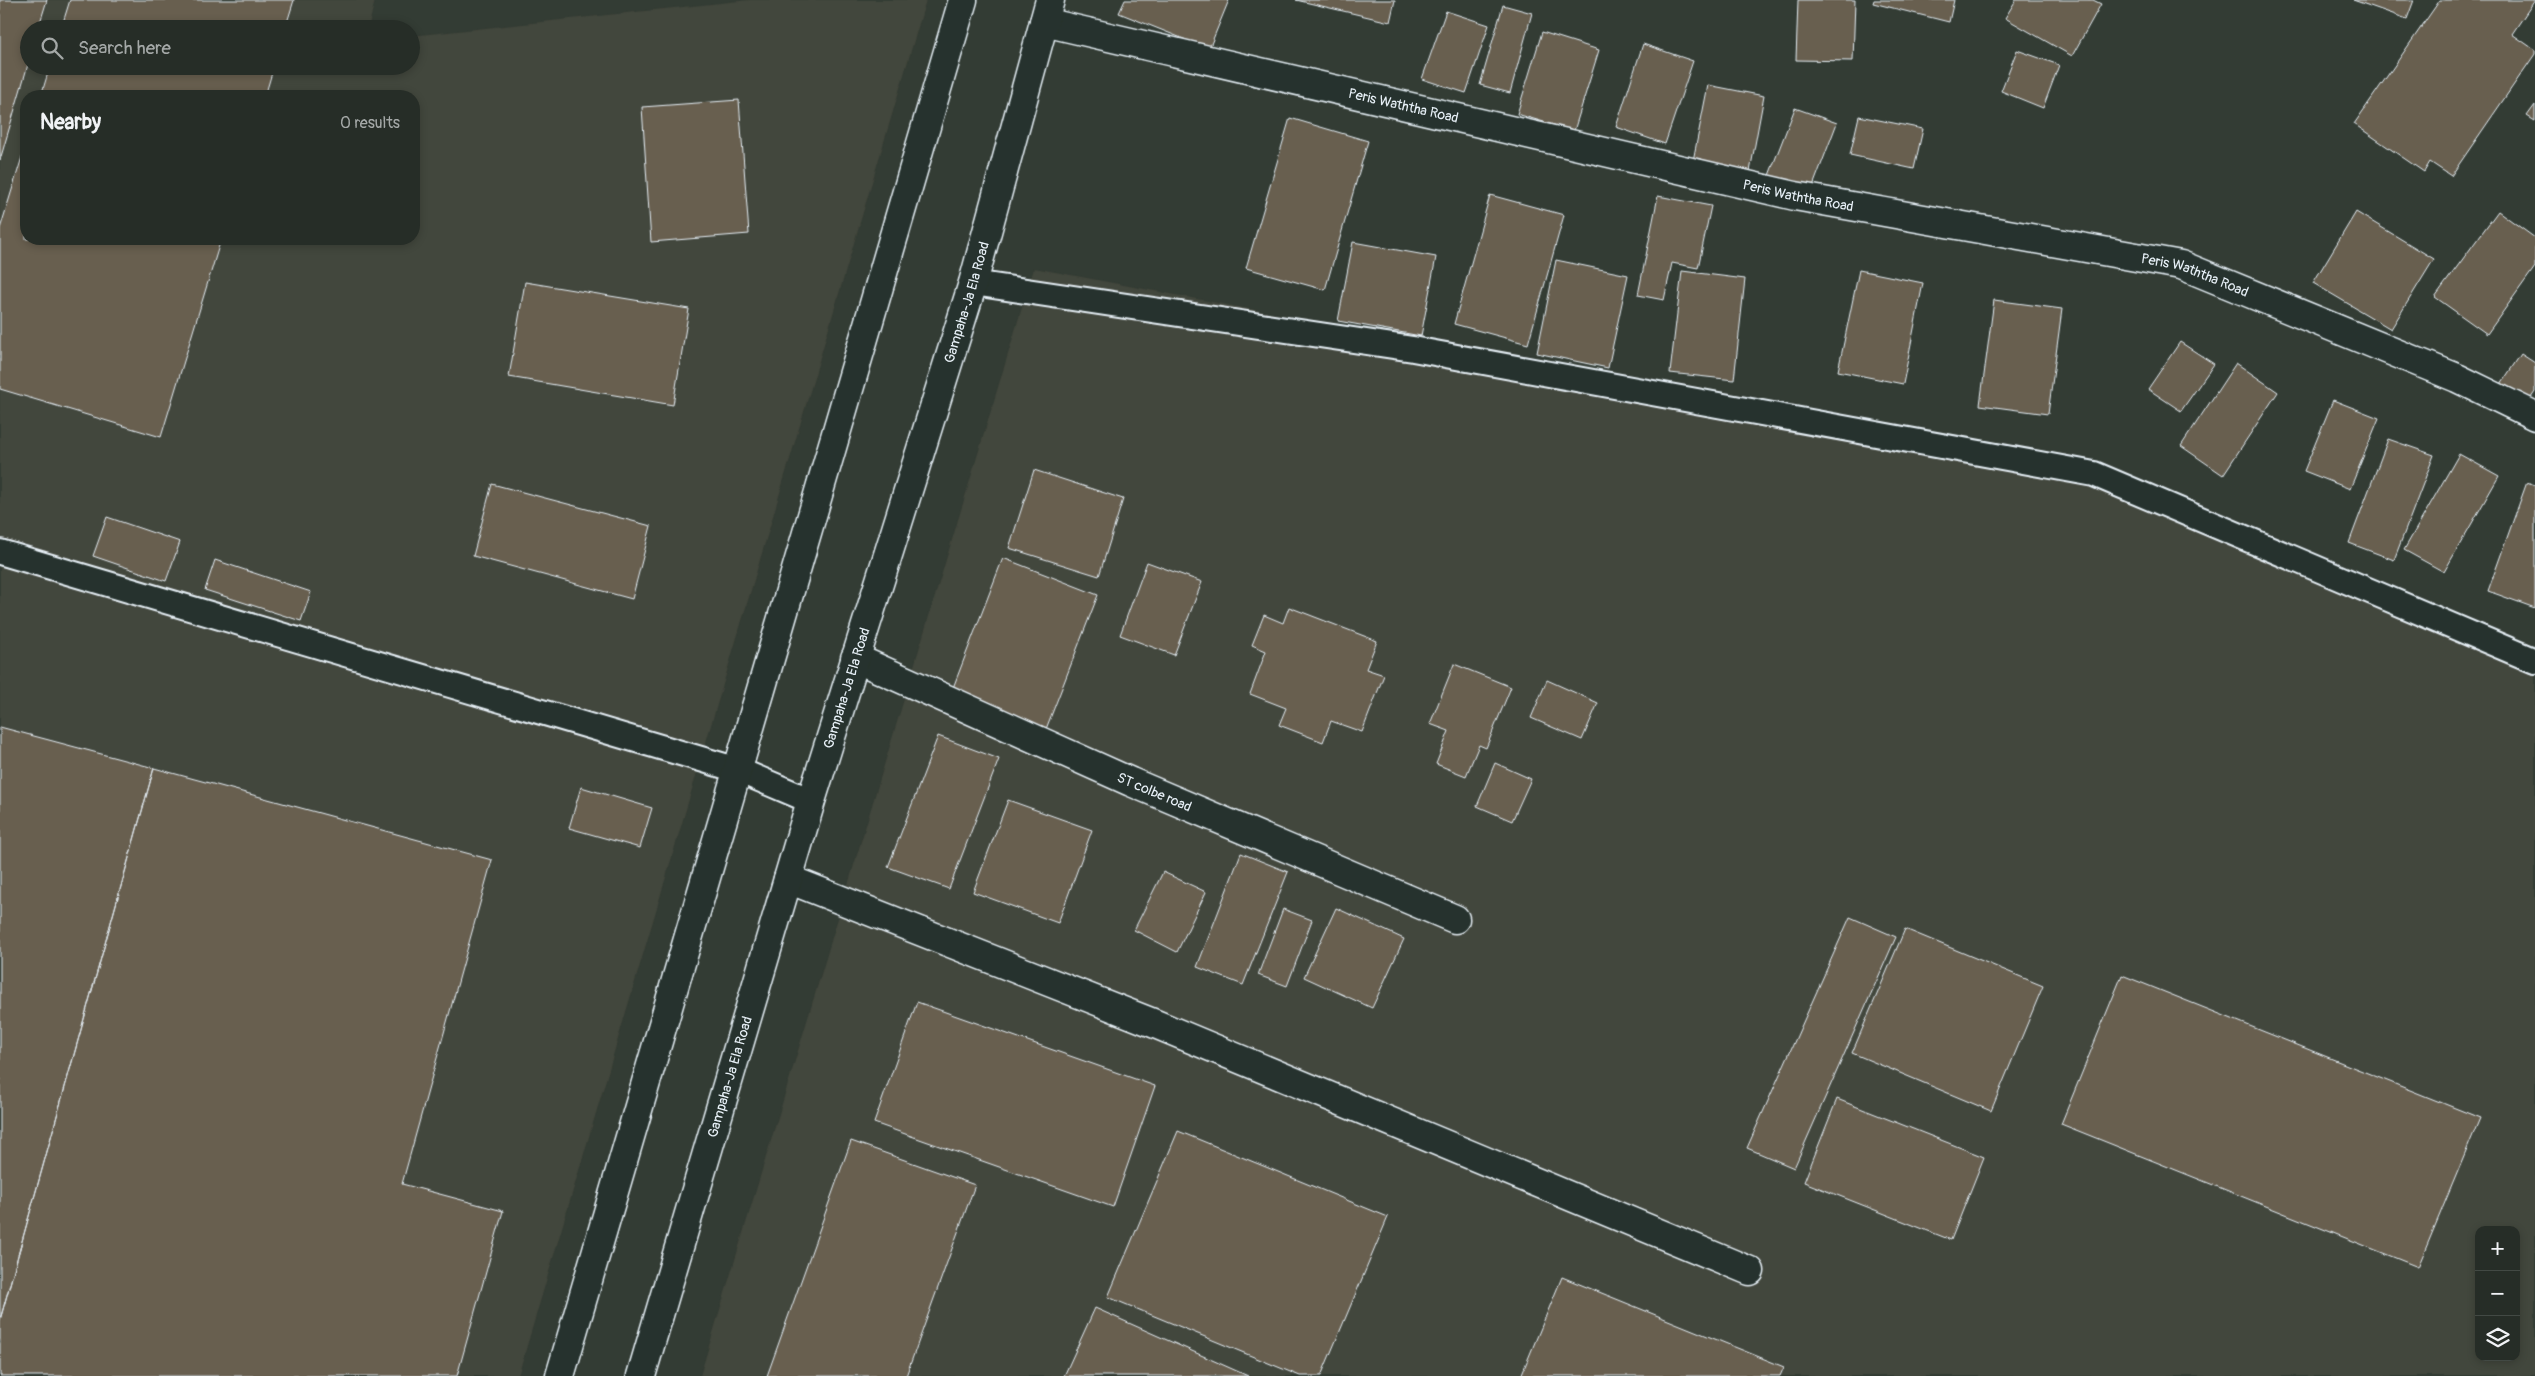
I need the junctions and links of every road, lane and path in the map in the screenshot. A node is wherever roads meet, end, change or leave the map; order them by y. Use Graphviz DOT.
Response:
graph roads {
  1 [pos="963,0"];
  2 [pos="1047,11"];
  3 [pos="973,283"];
  4 [pos="2535,416"];
  5 [pos="0,552"];
  6 [pos="855,658"];
  7 [pos="2535,660"];
  8 [pos="738,770"];
  9 [pos="811,800"];
  10 [pos="788,879"];
  11 [pos="1455,919"];
  12 [pos="1750,1271"];
  13 [pos="560,1376"];
  14 [pos="641,1376"];
  1 -- 8 [label="main road"];
  2 -- 3 [label="main road, Gampaha-Ja Ela Road"];
  2 -- 4 [label="main road, Peris Waththa Road"];
  3 -- 6 [label="main road, Gampaha-Ja Ela Road"];
  3 -- 7 [label="lane"];
  5 -- 8 [label="lane"];
  6 -- 9 [label="main road, Gampaha-Ja Ela Road"];
  6 -- 11 [label="main road, ST colbe road"];
  8 -- 9 [label="lane"];
  8 -- 13 [label="main road"];
  9 -- 10 [label="main road, Gampaha-Ja Ela Road"];
  10 -- 12 [label="main road"];
  10 -- 14 [label="main road, Gampaha-Ja Ela Road"];
}
